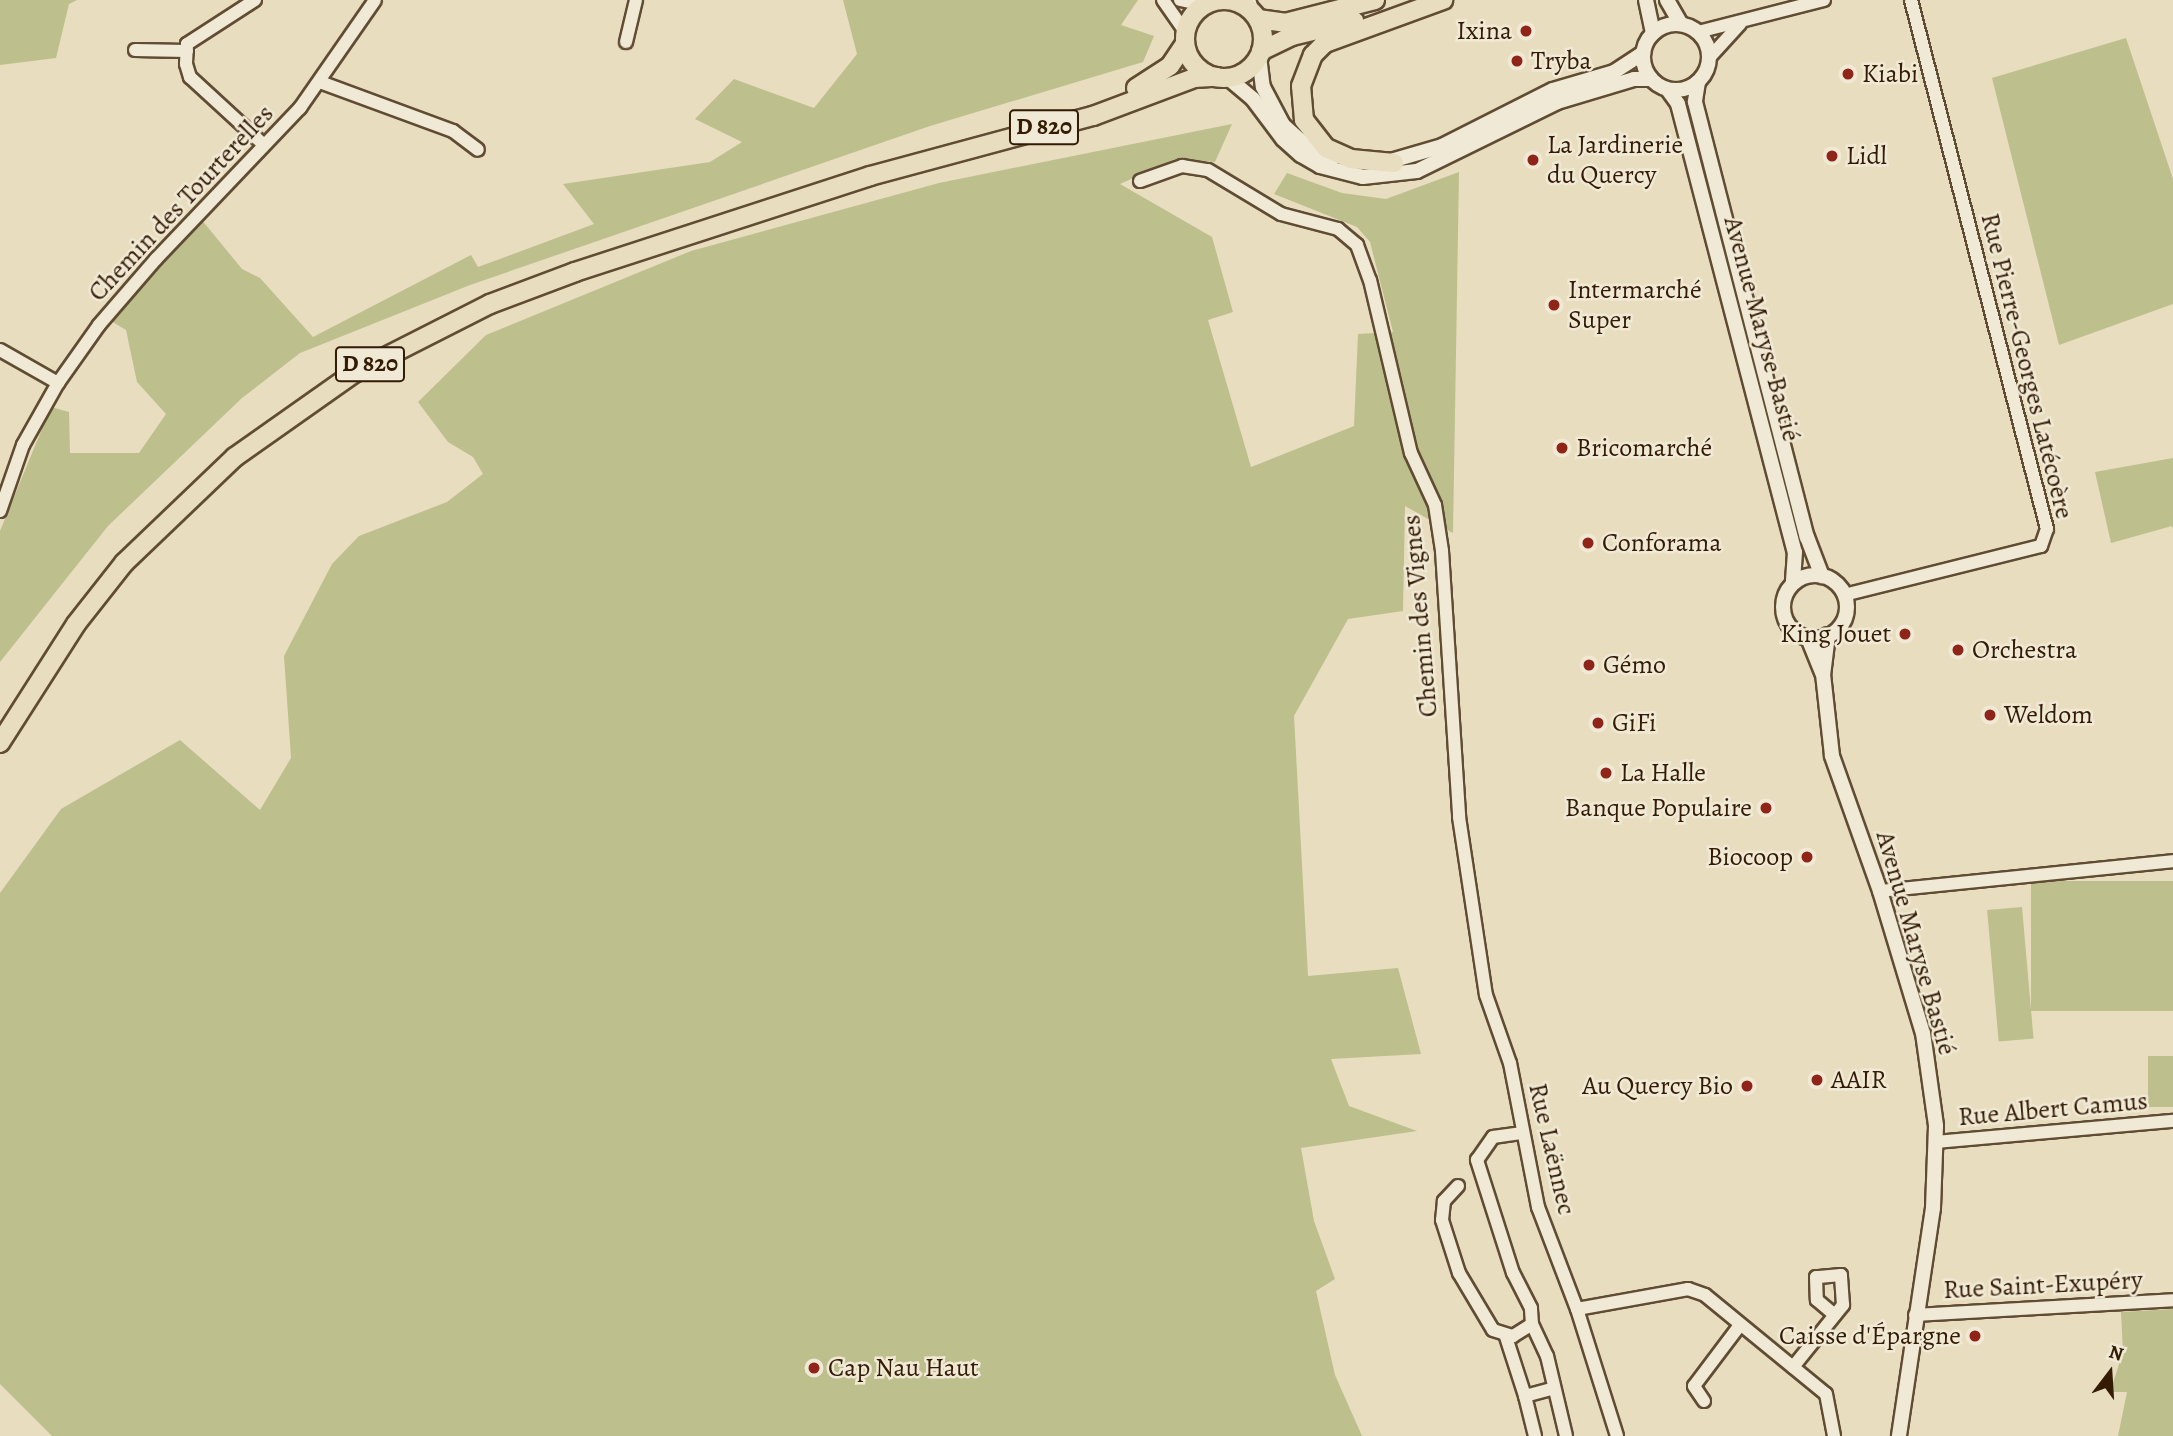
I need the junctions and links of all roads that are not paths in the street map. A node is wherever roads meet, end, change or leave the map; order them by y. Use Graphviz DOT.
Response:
graph roads {
  1 [pos="255,0"];
  2 [pos="375,0"];
  3 [pos="636,0"];
  4 [pos="1163,0"];
  5 [pos="1180,0"];
  6 [pos="1375,0"];
  7 [pos="1422,0"];
  8 [pos="1443,0"];
  9 [pos="1646,0"];
  10 [pos="1667,0"];
  11 [pos="1824,0"];
  12 [pos="1911,0"];
  13 [pos="1211,2"];
  14 [pos="1252,10"];
  15 [pos="1742,21"];
  16 [pos="1681,24"];
  17 [pos="1698,32"];
  18 [pos="1653,33"];
  19 [pos="1185,39"];
  20 [pos="626,42"];
  21 [pos="135,50"];
  22 [pos="187,51"];
  23 [pos="1643,53"];
  24 [pos="1260,54"];
  25 [pos="1709,58"];
  26 [pos="1222,77"];
  27 [pos="1651,79"];
  28 [pos="320,82"];
  29 [pos="1698,82"];
  30 [pos="1668,90"];
  31 [pos="264,145"];
  32 [pos="478,150"];
  33 [pos="1394,163"];
  34 [pos="870,176"];
  35 [pos="1140,181"];
  36 [pos="0,350"];
  37 [pos="58,383"];
  38 [pos="0,511"];
  39 [pos="1822,576"];
  40 [pos="1793,583"];
  41 [pos="1844,596"];
  42 [pos="1828,635"];
  43 [pos="1808,638"];
  44 [pos="1823,674"];
  45 [pos="0,743"];
  46 [pos="2173,861"];
  47 [pos="1469,867"];
  48 [pos="1880,891"];
  49 [pos="2173,1121"];
  50 [pos="1521,1133"];
  51 [pos="1936,1142"];
  52 [pos="1458,1186"];
  53 [pos="2173,1300"];
  54 [pos="1577,1310"];
  55 [pos="1835,1315"];
  56 [pos="1914,1315"];
  57 [pos="1532,1324"];
  58 [pos="1740,1325"];
  59 [pos="1506,1337"];
  60 [pos="1793,1367"];
  61 [pos="1554,1388"];
  62 [pos="1525,1396"];
  63 [pos="1704,1401"];
  64 [pos="1535,1436"];
  65 [pos="1566,1436"];
  66 [pos="1616,1436"];
  67 [pos="1834,1436"];
  68 [pos="1899,1436"];
  1 -- 22 [label="street"];
  2 -- 28 [label="street, Chemin des Tourterelles"];
  3 -- 20 [label="street"];
  4 -- 19 [label="street"];
  5 -- 13 [label="street"];
  6 -- 14 [label="main road"];
  7 -- 24 [label="main road"];
  8 -- 33 [label="main road"];
  9 -- 18 [label="street"];
  10 -- 16 [label="street"];
  11 -- 15 [label="street"];
  12 -- 41 [label="street, Rue Pierre-Georges Latécoère"];
  13 -- 14 [label="main road"];
  13 -- 19 [label="main road"];
  14 -- 24 [label="main road"];
  15 -- 17 [label="street"];
  15 -- 25 [label="street"];
  16 -- 17 [label="street"];
  16 -- 18 [label="street"];
  17 -- 25 [label="street"];
  18 -- 23 [label="street"];
  19 -- 26 [label="main road"];
  19 -- 34 [label="main road, D 820"];
  21 -- 22 [label="street"];
  22 -- 31 [label="street"];
  23 -- 27 [label="street"];
  23 -- 33 [label="street"];
  24 -- 26 [label="main road"];
  24 -- 33 [label="street"];
  25 -- 29 [label="street"];
  26 -- 27 [label="street"];
  26 -- 34 [label="main road, D 820"];
  27 -- 30 [label="street"];
  28 -- 31 [label="street, Chemin des Tourterelles"];
  28 -- 32 [label="street"];
  29 -- 30 [label="street"];
  29 -- 39 [label="street, Avenue Maryse Bastié"];
  30 -- 40 [label="street, Avenue Maryse Bastié"];
  31 -- 37 [label="street, Chemin des Tourterelles"];
  34 -- 45 [label="main road, D 820"];
  35 -- 47 [label="street, Chemin des Vignes"];
  36 -- 37 [label="street"];
  37 -- 38 [label="street, Chemin des Tourterelles"];
  39 -- 40 [label="street"];
  39 -- 41 [label="street, Avenue Maryse Bastié"];
  40 -- 43 [label="street, Avenue Maryse Bastié"];
  41 -- 42 [label="street, Avenue Maryse Bastié"];
  42 -- 43 [label="street"];
  42 -- 44 [label="street, Avenue Maryse Bastié"];
  43 -- 44 [label="street, Avenue Maryse Bastié"];
  44 -- 48 [label="street, Avenue Maryse Bastié"];
  46 -- 48 [label="street"];
  47 -- 50 [label="street, Rue Laënnec"];
  48 -- 51 [label="street, Avenue Maryse Bastié"];
  49 -- 51 [label="street, Rue Albert Camus"];
  50 -- 54 [label="street, Rue Laënnec"];
  50 -- 57 [label="street"];
  51 -- 56 [label="street, Avenue Maryse Bastié"];
  52 -- 59 [label="street"];
  53 -- 56 [label="street, Rue Saint-Exupéry"];
  54 -- 58 [label="street"];
  54 -- 66 [label="street, Rue Laënnec"];
  55 -- 60 [label="street"];
  56 -- 68 [label="street, Avenue Maryse Bastié"];
  57 -- 59 [label="street"];
  57 -- 61 [label="street"];
  58 -- 60 [label="street"];
  58 -- 63 [label="street"];
  59 -- 62 [label="street"];
  60 -- 67 [label="street"];
  61 -- 62 [label="street"];
  61 -- 65 [label="street"];
  62 -- 64 [label="street"];
}
